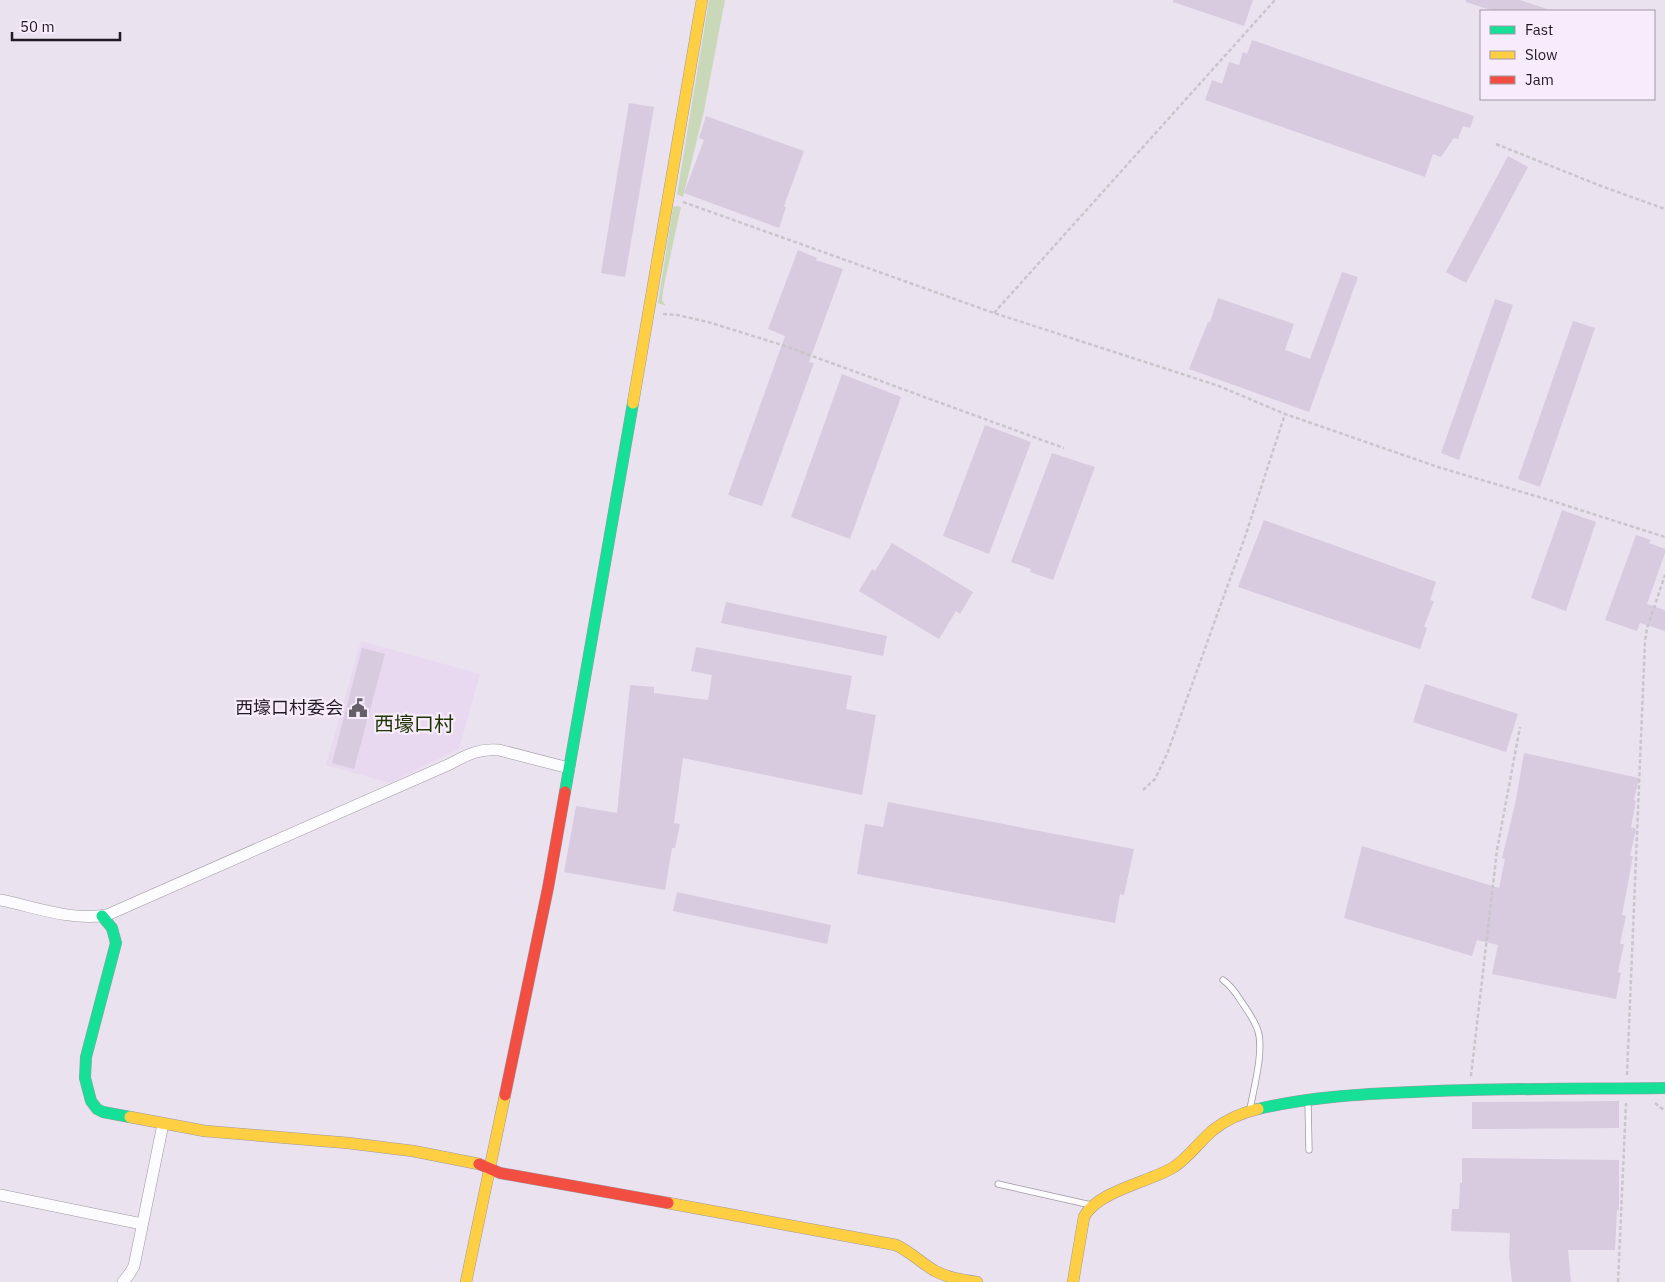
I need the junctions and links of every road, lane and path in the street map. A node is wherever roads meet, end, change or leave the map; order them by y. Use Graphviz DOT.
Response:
graph roads {
  1 [pos="702,0"];
  2 [pos="1275,0"];
  3 [pos="1496,144"];
  4 [pos="668,197"];
  5 [pos="1665,209"];
  6 [pos="994,313"];
  7 [pos="649,314"];
  8 [pos="1285,414"];
  9 [pos="1064,448"];
  10 [pos="1665,537"];
  11 [pos="1665,575"];
  12 [pos="1520,727"];
  13 [pos="569,768"];
  14 [pos="1143,790"];
  15 [pos="0,900"];
  16 [pos="102,916"];
  17 [pos="1223,980"];
  18 [pos="1627,1088"];
  19 [pos="1665,1088"];
  20 [pos="1469,1090"];
  21 [pos="1308,1100"];
  22 [pos="1250,1111"];
  23 [pos="164,1124"];
  24 [pos="1309,1150"];
  25 [pos="490,1169"];
  26 [pos="998,1184"];
  27 [pos="0,1194"];
  28 [pos="1093,1206"];
  29 [pos="142,1224"];
  30 [pos="123,1282"];
  31 [pos="466,1282"];
  32 [pos="977,1282"];
  33 [pos="1074,1282"];
  34 [pos="1618,1282"];
  1 -- 4 [label="street"];
  2 -- 6 [label="path"];
  3 -- 5 [label="path"];
  4 -- 6 [label="path"];
  4 -- 7 [label="street"];
  6 -- 8 [label="path"];
  7 -- 9 [label="path"];
  7 -- 13 [label="street"];
  8 -- 10 [label="path"];
  8 -- 14 [label="path"];
  11 -- 18 [label="path"];
  12 -- 20 [label="path"];
  13 -- 16 [label="street"];
  13 -- 25 [label="street"];
  15 -- 16 [label="street"];
  16 -- 23 [label="street"];
  17 -- 22 [label="lane"];
  18 -- 19 [label="street"];
  18 -- 20 [label="street"];
  18 -- 34 [label="path"];
  20 -- 21 [label="street"];
  21 -- 22 [label="street"];
  21 -- 24 [label="lane"];
  22 -- 28 [label="street"];
  23 -- 25 [label="street"];
  23 -- 29 [label="street"];
  25 -- 31 [label="street"];
  25 -- 32 [label="street"];
  26 -- 28 [label="lane"];
  27 -- 29 [label="street"];
  28 -- 33 [label="street"];
  29 -- 30 [label="street"];
}
